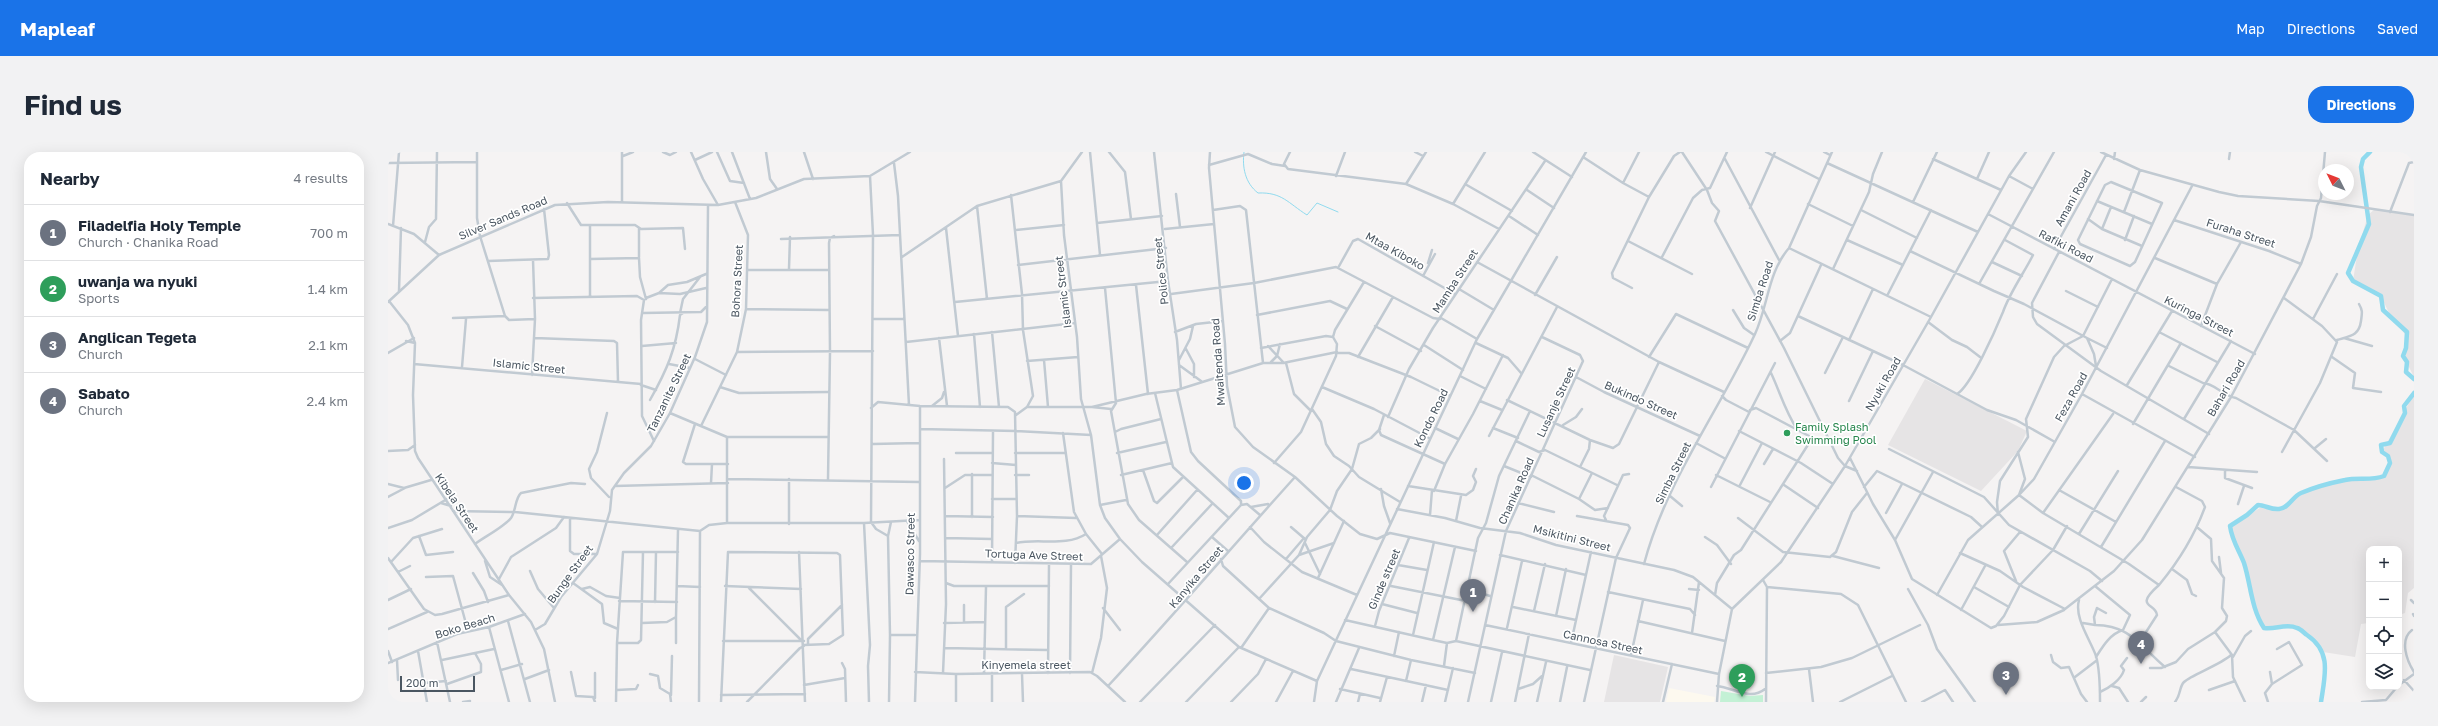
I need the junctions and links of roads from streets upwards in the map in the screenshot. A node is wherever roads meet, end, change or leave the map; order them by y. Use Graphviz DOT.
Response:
graph roads {
  1 [pos="400,152"];
  2 [pos="437,152"];
  3 [pos="477,152"];
  4 [pos="622,152"];
  5 [pos="633,152"];
  6 [pos="662,152"];
  7 [pos="676,152"];
  8 [pos="691,152"];
  9 [pos="712,152"];
  10 [pos="717,152"];
  11 [pos="732,152"];
  12 [pos="766,152"];
  13 [pos="804,152"];
  14 [pos="910,152"];
  15 [pos="1090,152"];
  16 [pos="1109,152"];
  17 [pos="1154,152"];
  18 [pos="1210,152"];
  19 [pos="1290,152"];
  20 [pos="1345,152"];
  21 [pos="1415,152"];
  22 [pos="1426,152"];
  23 [pos="1485,152"];
  24 [pos="1533,152"];
  25 [pos="1586,152"];
  26 [pos="1639,152"];
  27 [pos="1681,152"];
  28 [pos="1727,152"];
  29 [pos="1766,152"];
  30 [pos="1824,152"];
  31 [pos="1882,152"];
  32 [pos="1937,152"];
  33 [pos="1989,152"];
  34 [pos="2026,152"];
  35 [pos="2054,152"];
  36 [pos="2101,152"];
  37 [pos="2115,152"];
  38 [pos="2230,152"];
  39 [pos="2325,152"];
  40 [pos="1080,153"];
  41 [pos="1774,154"];
  42 [pos="1831,154"];
  43 [pos="2106,155"];
  44 [pos="623,156"];
  45 [pos="1423,156"];
  46 [pos="1583,157"];
  47 [pos="1724,158"];
  48 [pos="1933,159"];
  49 [pos="2114,159"];
  50 [pos="2229,159"];
  51 [pos="695,160"];
  52 [pos="1546,161"];
  53 [pos="437,162"];
  54 [pos="477,162"];
  55 [pos="894,162"];
  56 [pos="2414,162"];
  57 [pos="388,163"];
  58 [pos="399,163"];
  59 [pos="1827,163"];
  60 [pos="1209,165"];
  61 [pos="1285,166"];
  62 [pos="2140,170"];
  63 [pos="870,176"];
  64 [pos="1336,176"];
  65 [pos="2009,176"];
  66 [pos="1572,177"];
  67 [pos="1977,178"];
  68 [pos="813,179"];
  69 [pos="1820,179"];
  70 [pos="1061,182"];
  71 [pos="744,183"];
  72 [pos="1623,183"];
  73 [pos="1406,184"];
  74 [pos="1465,184"];
  75 [pos="1871,184"];
  76 [pos="2192,186"];
  77 [pos="777,189"];
  78 [pos="2132,189"];
  79 [pos="1527,190"];
  80 [pos="1707,190"];
  81 [pos="2002,190"];
  82 [pos="2033,190"];
  83 [pos="1176,194"];
  84 [pos="1011,196"];
  85 [pos="1649,197"];
  86 [pos="750,199"];
  87 [pos="2097,201"];
  88 [pos="622,202"];
  89 [pos="735,202"];
  90 [pos="1913,202"];
  91 [pos="2319,202"];
  92 [pos="567,203"];
  93 [pos="1453,204"];
  94 [pos="1808,204"];
  95 [pos="718,205"];
  96 [pos="708,206"];
  97 [pos="977,206"];
  98 [pos="2111,207"];
  99 [pos="1554,208"];
  100 [pos="1750,208"];
  101 [pos="544,209"];
  102 [pos="1213,210"];
  103 [pos="1512,210"];
  104 [pos="1861,210"];
  105 [pos="1931,210"];
  106 [pos="2124,212"];
  107 [pos="2390,212"];
  108 [pos="1988,214"];
  109 [pos="2414,215"];
  110 [pos="1162,216"];
  111 [pos="1509,216"];
  112 [pos="2134,216"];
  113 [pos="1131,219"];
  114 [pos="2088,219"];
  115 [pos="2174,220"];
  116 [pos="1097,223"];
  117 [pos="388,224"];
  118 [pos="1214,224"];
  119 [pos="2152,224"];
  120 [pos="590,225"];
  121 [pos="1064,225"];
  122 [pos="393,226"];
  123 [pos="1853,226"];
  124 [pos="401,228"];
  125 [pos="639,228"];
  126 [pos="946,228"];
  127 [pos="1180,228"];
  128 [pos="1499,228"];
  129 [pos="2011,228"];
  130 [pos="1164,229"];
  131 [pos="2102,229"];
  132 [pos="1015,230"];
  133 [pos="1978,232"];
  134 [pos="873,235"];
  135 [pos="900,235"];
  136 [pos="1538,235"];
  137 [pos="480,236"];
  138 [pos="834,236"];
  139 [pos="790,237"];
  140 [pos="1917,238"];
  141 [pos="781,239"];
  142 [pos="1847,240"];
  143 [pos="2004,240"];
  144 [pos="2125,240"];
  145 [pos="1628,241"];
  146 [pos="425,242"];
  147 [pos="2241,242"];
  148 [pos="2142,246"];
  149 [pos="1166,248"];
  150 [pos="1789,248"];
  151 [pos="685,249"];
  152 [pos="1432,250"];
  153 [pos="1910,250"];
  154 [pos="2054,250"];
  155 [pos="2059,252"];
  156 [pos="1435,254"];
  157 [pos="439,255"];
  158 [pos="1100,255"];
  159 [pos="902,257"];
  160 [pos="1558,257"];
  161 [pos="1662,257"];
  162 [pos="639,258"];
  163 [pos="1068,258"];
  164 [pos="2155,258"];
  165 [pos="590,259"];
  166 [pos="533,260"];
  167 [pos="1778,260"];
  168 [pos="488,261"];
  169 [pos="1477,262"];
  170 [pos="1992,262"];
  171 [pos="2301,264"];
  172 [pos="1018,265"];
  173 [pos="1821,265"];
  174 [pos="1903,265"];
  175 [pos="1428,266"];
  176 [pos="1338,268"];
  177 [pos="789,269"];
  178 [pos="1833,269"];
  179 [pos="747,270"];
  180 [pos="828,270"];
  181 [pos="1955,272"];
  182 [pos="706,274"];
  183 [pos="1692,274"];
  184 [pos="2337,274"];
  185 [pos="1424,276"];
  186 [pos="2022,276"];
  187 [pos="700,277"];
  188 [pos="2112,279"];
  189 [pos="1168,281"];
  190 [pos="1511,281"];
  191 [pos="1364,282"];
  192 [pos="1254,283"];
  193 [pos="1979,284"];
  194 [pos="2217,284"];
  195 [pos="1136,285"];
  196 [pos="1221,287"];
  197 [pos="706,288"];
  198 [pos="1105,288"];
  199 [pos="1632,288"];
  200 [pos="1459,289"];
  201 [pos="1873,289"];
  202 [pos="2066,290"];
  203 [pos="1072,291"];
  204 [pos="399,292"];
  205 [pos="689,292"];
  206 [pos="659,293"];
  207 [pos="2137,293"];
  208 [pos="1022,294"];
  209 [pos="1171,294"];
  210 [pos="1455,294"];
  211 [pos="1888,294"];
  212 [pos="1535,295"];
  213 [pos="590,297"];
  214 [pos="1393,297"];
  215 [pos="533,298"];
  216 [pos="2010,298"];
  217 [pos="2284,298"];
  218 [pos="645,299"];
  219 [pos="987,299"];
  220 [pos="389,302"];
  221 [pos="955,302"];
  222 [pos="2359,304"];
  223 [pos="707,307"];
  224 [pos="1557,307"];
  225 [pos="2031,307"];
  226 [pos="2098,307"];
  227 [pos="746,308"];
  228 [pos="1347,309"];
  229 [pos="1763,309"];
  230 [pos="829,310"];
  231 [pos="1494,310"];
  232 [pos="1733,310"];
  233 [pos="2172,311"];
  234 [pos="643,313"];
  235 [pos="682,313"];
  236 [pos="1257,315"];
  237 [pos="505,316"];
  238 [pos="1798,316"];
  239 [pos="1931,317"];
  240 [pos="453,318"];
  241 [pos="1441,318"];
  242 [pos="466,319"];
  243 [pos="535,319"];
  244 [pos="873,319"];
  245 [pos="904,319"];
  246 [pos="2313,319"];
  247 [pos="1223,321"];
  248 [pos="1928,322"];
  249 [pos="1075,323"];
  250 [pos="1193,326"];
  251 [pos="1375,326"];
  252 [pos="2201,326"];
  253 [pos="1023,330"];
  254 [pos="992,332"];
  255 [pos="1175,332"];
  256 [pos="2159,332"];
  257 [pos="974,334"];
  258 [pos="1754,335"];
  259 [pos="958,336"];
  260 [pos="2083,336"];
  261 [pos="1333,337"];
  262 [pos="1542,337"];
  263 [pos="1843,337"];
  264 [pos="414,338"];
  265 [pos="535,338"];
  266 [pos="939,338"];
  267 [pos="2087,338"];
  268 [pos="2344,338"];
  269 [pos="1477,339"];
  270 [pos="1849,340"];
  271 [pos="2337,340"];
  272 [pos="1780,341"];
  273 [pos="2231,341"];
  274 [pos="406,342"];
  275 [pos="906,342"];
  276 [pos="415,343"];
  277 [pos="676,343"];
  278 [pos="1476,343"];
  279 [pos="2181,343"];
  280 [pos="1280,344"];
  281 [pos="1424,345"];
  282 [pos="642,346"];
  283 [pos="1268,346"];
  284 [pos="2064,346"];
  285 [pos="2372,346"];
  286 [pos="1261,348"];
  287 [pos="1748,348"];
  288 [pos="2107,348"];
  289 [pos="1186,349"];
  290 [pos="1421,350"];
  291 [pos="872,351"];
  292 [pos="1873,351"];
  293 [pos="737,352"];
  294 [pos="830,352"];
  295 [pos="1337,352"];
  296 [pos="388,353"];
  297 [pos="2255,354"];
  298 [pos="1503,355"];
  299 [pos="1277,356"];
  300 [pos="1078,357"];
  301 [pos="1358,357"];
  302 [pos="1649,357"];
  303 [pos="1980,357"];
  304 [pos="2332,357"];
  305 [pos="694,359"];
  306 [pos="1044,360"];
  307 [pos="1027,361"];
  308 [pos="1179,361"];
  309 [pos="1659,362"];
  310 [pos="1263,363"];
  311 [pos="1271,363"];
  312 [pos="1285,363"];
  313 [pos="1775,363"];
  314 [pos="2217,363"];
  315 [pos="414,364"];
  316 [pos="669,364"];
  317 [pos="1179,365"];
  318 [pos="1903,365"];
  319 [pos="2169,366"];
  320 [pos="462,367"];
  321 [pos="2097,367"];
  322 [pos="690,368"];
  323 [pos="1463,370"];
  324 [pos="1771,372"];
  325 [pos="1521,373"];
  326 [pos="1825,373"];
  327 [pos="1228,374"];
  328 [pos="532,375"];
  329 [pos="726,375"];
  330 [pos="1406,375"];
  331 [pos="1460,376"];
  332 [pos="1194,377"];
  333 [pos="1576,377"];
  334 [pos="1201,381"];
  335 [pos="618,382"];
  336 [pos="945,383"];
  337 [pos="2205,383"];
  338 [pos="642,385"];
  339 [pos="2127,386"];
  340 [pos="720,387"];
  341 [pos="1322,387"];
  342 [pos="1181,389"];
  343 [pos="1486,389"];
  344 [pos="656,390"];
  345 [pos="1176,390"];
  346 [pos="828,392"];
  347 [pos="2381,392"];
  348 [pos="1154,393"];
  349 [pos="1148,394"];
  350 [pos="1723,394"];
  351 [pos="1956,394"];
  352 [pos="2082,394"];
  353 [pos="1450,396"];
  354 [pos="2231,397"];
  355 [pos="871,398"];
  356 [pos="2149,398"];
  357 [pos="650,400"];
  358 [pos="1507,400"];
  359 [pos="1480,401"];
  360 [pos="1849,401"];
  361 [pos="878,402"];
  362 [pos="1116,402"];
  363 [pos="909,405"];
  364 [pos="920,406"];
  365 [pos="932,406"];
  366 [pos="946,406"];
  367 [pos="980,406"];
  368 [pos="999,407"];
  369 [pos="1027,407"];
  370 [pos="1048,407"];
  371 [pos="1092,407"];
  372 [pos="1638,407"];
  373 [pos="871,408"];
  374 [pos="1084,408"];
  375 [pos="1111,409"];
  376 [pos="1582,409"];
  377 [pos="1311,410"];
  378 [pos="1502,410"];
  379 [pos="1530,410"];
  380 [pos="1749,411"];
  381 [pos="606,413"];
  382 [pos="670,413"];
  383 [pos="2114,414"];
  384 [pos="1384,415"];
  385 [pos="1016,416"];
  386 [pos="1388,417"];
  387 [pos="1161,419"];
  388 [pos="2184,419"];
  389 [pos="1556,422"];
  390 [pos="695,424"];
  391 [pos="2134,424"];
  392 [pos="701,426"];
  393 [pos="1562,426"];
  394 [pos="1435,428"];
  395 [pos="1493,428"];
  396 [pos="2027,428"];
  397 [pos="920,429"];
  398 [pos="1380,429"];
  399 [pos="1798,430"];
  400 [pos="2294,430"];
  401 [pos="1016,431"];
  402 [pos="1739,431"];
  403 [pos="993,432"];
  404 [pos="1115,432"];
  405 [pos="1063,433"];
  406 [pos="2209,434"];
  407 [pos="1091,435"];
  408 [pos="1489,436"];
  409 [pos="1700,436"];
  410 [pos="727,437"];
  411 [pos="828,437"];
  412 [pos="1429,438"];
  413 [pos="1518,438"];
  414 [pos="1458,439"];
  415 [pos="2326,439"];
  416 [pos="654,440"];
  417 [pos="1590,440"];
  418 [pos="1516,441"];
  419 [pos="2165,441"];
  420 [pos="1166,442"];
  421 [pos="2055,442"];
  422 [pos="919,443"];
  423 [pos="1696,443"];
  424 [pos="1762,443"];
  425 [pos="873,444"];
  426 [pos="415,445"];
  427 [pos="2315,448"];
  428 [pos="1773,449"];
  429 [pos="1889,449"];
  430 [pos="1542,450"];
  431 [pos="388,451"];
  432 [pos="2018,452"];
  433 [pos="2282,452"];
  434 [pos="956,453"];
  435 [pos="993,453"];
  436 [pos="1015,453"];
  437 [pos="1065,453"];
  438 [pos="1117,453"];
  439 [pos="1422,454"];
  440 [pos="2195,457"];
  441 [pos="1724,458"];
  442 [pos="1850,458"];
  443 [pos="944,459"];
  444 [pos="2327,460"];
  445 [pos="1797,461"];
  446 [pos="992,463"];
  447 [pos="1172,463"];
  448 [pos="1274,463"];
  449 [pos="712,464"];
  450 [pos="728,464"];
  451 [pos="1445,464"];
  452 [pos="1764,464"];
  453 [pos="1016,465"];
  454 [pos="1504,466"];
  455 [pos="1845,466"];
  456 [pos="1580,467"];
  457 [pos="2188,467"];
  458 [pos="1352,469"];
  459 [pos="1476,469"];
  460 [pos="1143,470"];
  461 [pos="1857,471"];
  462 [pos="2118,471"];
  463 [pos="2225,471"];
  464 [pos="1933,472"];
  465 [pos="2257,472"];
  466 [pos="972,473"];
  467 [pos="1592,473"];
  468 [pos="992,474"];
  469 [pos="1629,474"];
  470 [pos="1015,475"];
  471 [pos="1029,475"];
  472 [pos="1121,475"];
  473 [pos="1716,475"];
  474 [pos="1531,476"];
  475 [pos="1183,477"];
  476 [pos="1295,477"];
  477 [pos="728,479"];
  478 [pos="788,479"];
  479 [pos="828,479"];
  480 [pos="432,480"];
  481 [pos="872,480"];
  482 [pos="919,482"];
  483 [pos="711,483"];
  484 [pos="728,483"];
  485 [pos="388,484"];
  486 [pos="585,484"];
  487 [pos="1833,484"];
  488 [pos="1902,484"];
  489 [pos="1617,485"];
  490 [pos="1740,485"];
  491 [pos="1784,485"];
  492 [pos="614,486"];
  493 [pos="1408,486"];
  494 [pos="2244,486"];
  495 [pos="1711,487"];
  496 [pos="1864,487"];
  497 [pos="2176,487"];
  498 [pos="406,488"];
  499 [pos="944,488"];
  500 [pos="2252,488"];
  501 [pos="1381,489"];
  502 [pos="1197,490"];
  503 [pos="2059,490"];
  504 [pos="1433,491"];
  505 [pos="1867,493"];
  506 [pos="1921,493"];
  507 [pos="2019,495"];
  508 [pos="1462,496"];
  509 [pos="1670,496"];
  510 [pos="388,497"];
  511 [pos="610,498"];
  512 [pos="447,499"];
  513 [pos="992,499"];
  514 [pos="1016,499"];
  515 [pos="1579,499"];
  516 [pos="1126,500"];
  517 [pos="1400,502"];
  518 [pos="1770,502"];
  519 [pos="440,503"];
  520 [pos="1518,503"];
  521 [pos="1212,504"];
  522 [pos="1268,504"];
  523 [pos="2238,504"];
  524 [pos="1100,505"];
  525 [pos="1241,505"];
  526 [pos="1682,506"];
  527 [pos="452,507"];
  528 [pos="1251,507"];
  529 [pos="1608,508"];
  530 [pos="1818,508"];
  531 [pos="1397,509"];
  532 [pos="1330,510"];
  533 [pos="2094,510"];
  534 [pos="453,511"];
  535 [pos="515,512"];
  536 [pos="1554,512"];
  537 [pos="1886,513"];
  538 [pos="2043,513"];
  539 [pos="1998,514"];
  540 [pos="1260,515"];
  541 [pos="1430,515"];
  542 [pos="945,516"];
  543 [pos="1017,516"];
  544 [pos="1577,516"];
  545 [pos="564,517"];
  546 [pos="972,517"];
  547 [pos="993,517"];
  548 [pos="570,518"];
  549 [pos="1076,518"];
  550 [pos="1229,518"];
  551 [pos="1738,518"];
  552 [pos="606,520"];
  553 [pos="919,520"];
  554 [pos="1606,520"];
  555 [pos="907,521"];
  556 [pos="1344,521"];
  557 [pos="1456,521"];
  558 [pos="872,522"];
  559 [pos="891,522"];
  560 [pos="2116,522"];
  561 [pos="727,523"];
  562 [pos="864,523"];
  563 [pos="1390,523"];
  564 [pos="789,524"];
  565 [pos="2066,526"];
  566 [pos="1250,527"];
  567 [pos="1290,527"];
  568 [pos="1484,527"];
  569 [pos="1982,527"];
  570 [pos="388,528"];
  571 [pos="2198,528"];
  572 [pos="442,529"];
  573 [pos="678,530"];
  574 [pos="700,530"];
  575 [pos="1754,530"];
  576 [pos="1506,531"];
  577 [pos="2020,532"];
  578 [pos="1086,534"];
  579 [pos="2079,534"];
  580 [pos="1157,535"];
  581 [pos="1385,535"];
  582 [pos="419,536"];
  583 [pos="888,536"];
  584 [pos="1212,536"];
  585 [pos="1705,537"];
  586 [pos="945,538"];
  587 [pos="1409,538"];
  588 [pos="992,539"];
  589 [pos="1120,539"];
  590 [pos="1305,540"];
  591 [pos="1895,540"];
  592 [pos="1434,542"];
  593 [pos="920,543"];
  594 [pos="1016,543"];
  595 [pos="1335,543"];
  596 [pos="475,544"];
  597 [pos="1455,546"];
  598 [pos="1172,547"];
  599 [pos="2101,547"];
  600 [pos="1476,550"];
  601 [pos="2053,550"];
  602 [pos="1228,551"];
  603 [pos="1308,551"];
  604 [pos="453,552"];
  605 [pos="643,552"];
  606 [pos="656,552"];
  607 [pos="678,552"];
  608 [pos="799,552"];
  609 [pos="1591,552"];
  610 [pos="1788,553"];
  611 [pos="1960,553"];
  612 [pos="597,554"];
  613 [pos="1101,555"];
  614 [pos="1299,555"];
  615 [pos="1500,555"];
  616 [pos="1832,556"];
  617 [pos="2219,557"];
  618 [pos="388,558"];
  619 [pos="1616,558"];
  620 [pos="1221,559"];
  621 [pos="1286,559"];
  622 [pos="485,560"];
  623 [pos="920,561"];
  624 [pos="945,561"];
  625 [pos="1522,561"];
  626 [pos="391,562"];
  627 [pos="992,562"];
  628 [pos="1187,562"];
  629 [pos="2125,562"];
  630 [pos="1015,563"];
  631 [pos="1049,564"];
  632 [pos="1071,564"];
  633 [pos="1290,564"];
  634 [pos="1545,564"];
  635 [pos="1644,564"];
  636 [pos="1731,564"];
  637 [pos="1398,565"];
  638 [pos="410,566"];
  639 [pos="1985,566"];
  640 [pos="1879,568"];
  641 [pos="2172,569"];
  642 [pos="1427,570"];
  643 [pos="1566,570"];
  644 [pos="530,571"];
  645 [pos="398,572"];
  646 [pos="473,573"];
  647 [pos="2221,573"];
  648 [pos="1320,574"];
  649 [pos="1586,575"];
  650 [pos="426,577"];
  651 [pos="1318,578"];
  652 [pos="499,579"];
  653 [pos="1764,580"];
  654 [pos="2016,581"];
  655 [pos="2102,581"];
  656 [pos="1699,582"];
  657 [pos="573,583"];
  658 [pos="946,583"];
  659 [pos="1168,584"];
  660 [pos="2020,585"];
  661 [pos="2159,585"];
  662 [pos="677,586"];
  663 [pos="725,586"];
  664 [pos="1049,586"];
  665 [pos="1390,586"];
  666 [pos="2095,586"];
  667 [pos="504,587"];
  668 [pos="700,587"];
  669 [pos="986,587"];
  670 [pos="1767,587"];
  671 [pos="1974,587"];
  672 [pos="749,588"];
  673 [pos="411,589"];
  674 [pos="581,589"];
  675 [pos="801,589"];
  676 [pos="1468,589"];
  677 [pos="1689,589"];
  678 [pos="1908,589"];
  679 [pos="1699,590"];
  680 [pos="1422,592"];
  681 [pos="1608,592"];
  682 [pos="1024,594"];
  683 [pos="509,595"];
  684 [pos="1357,595"];
  685 [pos="1715,595"];
  686 [pos="1938,595"];
  687 [pos="1490,596"];
  688 [pos="2196,596"];
  689 [pos="1444,597"];
  690 [pos="1259,599"];
  691 [pos="388,600"];
  692 [pos="620,600"];
  693 [pos="1466,600"];
  694 [pos="1643,600"];
  695 [pos="2079,600"];
  696 [pos="1185,601"];
  697 [pos="488,602"];
  698 [pos="641,602"];
  699 [pos="655,602"];
  700 [pos="677,602"];
  701 [pos="1382,604"];
  702 [pos="842,605"];
  703 [pos="964,605"];
  704 [pos="1513,607"];
  705 [pos="2009,607"];
  706 [pos="554,608"];
  707 [pos="1103,608"];
  708 [pos="1269,608"];
  709 [pos="460,609"];
  710 [pos="1732,609"];
  711 [pos="2064,609"];
  712 [pos="1961,610"];
  713 [pos="1534,611"];
  714 [pos="427,612"];
  715 [pos="1417,613"];
  716 [pos="2106,613"];
  717 [pos="525,614"];
  718 [pos="1694,615"];
  719 [pos="676,616"];
  720 [pos="1556,616"];
  721 [pos="1345,620"];
  722 [pos="1576,620"];
  723 [pos="508,621"];
  724 [pos="1638,621"];
  725 [pos="964,622"];
  726 [pos="985,622"];
  727 [pos="642,623"];
  728 [pos="944,623"];
  729 [pos="2082,623"];
  730 [pos="1215,625"];
  731 [pos="1485,625"];
  732 [pos="1920,625"];
  733 [pos="2095,625"];
  734 [pos="1375,626"];
  735 [pos="1996,626"];
  736 [pos="489,627"];
  737 [pos="1507,628"];
  738 [pos="388,629"];
  739 [pos="618,629"];
  740 [pos="535,630"];
  741 [pos="1120,630"];
  742 [pos="2123,630"];
  743 [pos="2412,630"];
  744 [pos="468,631"];
  745 [pos="2251,631"];
  746 [pos="1398,632"];
  747 [pos="2215,632"];
  748 [pos="1692,633"];
  749 [pos="1529,634"];
  750 [pos="890,635"];
  751 [pos="916,635"];
  752 [pos="1413,636"];
  753 [pos="1433,640"];
  754 [pos="723,641"];
  755 [pos="1336,641"];
  756 [pos="1456,641"];
  757 [pos="1725,641"];
  758 [pos="437,642"];
  759 [pos="1447,642"];
  760 [pos="617,643"];
  761 [pos="676,643"];
  762 [pos="804,643"];
  763 [pos="1571,643"];
  764 [pos="2139,643"];
  765 [pos="1880,645"];
  766 [pos="1480,647"];
  767 [pos="944,648"];
  768 [pos="985,648"];
  769 [pos="1006,648"];
  770 [pos="1240,648"];
  771 [pos="1359,648"];
  772 [pos="494,649"];
  773 [pos="1594,649"];
  774 [pos="2277,649"];
  775 [pos="1048,650"];
  776 [pos="388,651"];
  777 [pos="418,651"];
  778 [pos="1502,652"];
  779 [pos="475,653"];
  780 [pos="1631,655"];
  781 [pos="2051,655"];
  782 [pos="672,656"];
  783 [pos="1394,656"];
  784 [pos="2232,656"];
  785 [pos="1524,657"];
  786 [pos="2127,658"];
  787 [pos="1266,659"];
  788 [pos="2096,659"];
  789 [pos="397,660"];
  790 [pos="442,660"];
  791 [pos="1411,660"];
  792 [pos="392,662"];
  793 [pos="1546,662"];
  794 [pos="388,663"];
  795 [pos="842,663"];
  796 [pos="522,664"];
  797 [pos="1672,664"];
  798 [pos="1444,666"];
  799 [pos="1567,666"];
  800 [pos="2165,667"];
  801 [pos="1452,668"];
  802 [pos="2150,668"];
  803 [pos="1351,669"];
  804 [pos="1809,669"];
  805 [pos="501,670"];
  806 [pos="550,670"];
  807 [pos="1590,670"];
  808 [pos="1293,671"];
  809 [pos="571,672"];
  810 [pos="916,672"];
  811 [pos="2270,672"];
  812 [pos="595,673"];
  813 [pos="943,673"];
  814 [pos="984,673"];
  815 [pos="992,673"];
  816 [pos="1048,673"];
  817 [pos="1070,673"];
  818 [pos="1092,673"];
  819 [pos="1475,673"];
  820 [pos="1766,673"];
  821 [pos="2414,673"];
  822 [pos="650,674"];
  823 [pos="956,674"];
  824 [pos="1022,674"];
  825 [pos="1718,674"];
  826 [pos="1542,676"];
  827 [pos="1892,676"];
  828 [pos="1387,677"];
  829 [pos="2075,677"];
  830 [pos="845,678"];
  831 [pos="525,679"];
  832 [pos="398,680"];
  833 [pos="2404,680"];
  834 [pos="1317,681"];
  835 [pos="1406,681"];
  836 [pos="2235,681"];
  837 [pos="447,682"];
  838 [pos="424,683"];
  839 [pos="2272,684"];
  840 [pos="638,685"];
  841 [pos="804,685"];
  842 [pos="1426,685"];
  843 [pos="1108,686"];
  844 [pos="1717,686"];
  845 [pos="2112,686"];
  846 [pos="1766,688"];
  847 [pos="1340,689"];
  848 [pos="1518,689"];
  849 [pos="617,690"];
  850 [pos="1448,690"];
  851 [pos="2209,690"];
  852 [pos="2395,690"];
  853 [pos="2414,691"];
  854 [pos="2100,692"];
  855 [pos="805,694"];
  856 [pos="1360,694"];
  857 [pos="671,695"];
  858 [pos="721,695"];
  859 [pos="754,695"];
  860 [pos="2146,697"];
  861 [pos="595,700"];
  862 [pos="1380,700"];
  863 [pos="470,701"];
  864 [pos="1847,701"];
  865 [pos="2388,701"];
  866 [pos="427,702"];
  867 [pos="450,702"];
  868 [pos="463,702"];
  869 [pos="509,702"];
  870 [pos="530,702"];
  871 [pos="555,702"];
  872 [pos="616,702"];
  873 [pos="671,702"];
  874 [pos="699,702"];
  875 [pos="721,702"];
  876 [pos="747,702"];
  877 [pos="805,702"];
  878 [pos="846,702"];
  879 [pos="869,702"];
  880 [pos="889,702"];
  881 [pos="915,702"];
  882 [pos="956,702"];
  883 [pos="992,702"];
  884 [pos="1023,702"];
  885 [pos="1125,702"];
  886 [pos="1140,702"];
  887 [pos="1186,702"];
  888 [pos="1231,702"];
  889 [pos="1276,702"];
  890 [pos="1314,702"];
  891 [pos="1336,702"];
  892 [pos="1358,702"];
  893 [pos="1422,702"];
  894 [pos="1446,702"];
  895 [pos="1468,702"];
  896 [pos="1491,702"];
  897 [pos="1515,702"];
  898 [pos="1537,702"];
  899 [pos="1560,702"];
  900 [pos="1584,702"];
  901 [pos="1663,702"];
  902 [pos="1717,702"];
  903 [pos="1766,702"];
  904 [pos="1813,702"];
  905 [pos="1840,702"];
  906 [pos="1906,702"];
  907 [pos="1922,702"];
  908 [pos="1953,702"];
  909 [pos="1975,702"];
  910 [pos="2087,702"];
  911 [pos="2100,702"];
  912 [pos="2128,702"];
  913 [pos="2141,702"];
  914 [pos="2175,702"];
  915 [pos="2244,702"];
  916 [pos="2268,702"];
  917 [pos="2362,702"];
  1 -- 58 [label="street"];
  2 -- 53 [label="street"];
  3 -- 54 [label="street"];
  4 -- 44 [label="street"];
  5 -- 44 [label="street"];
  6 -- 7 [label="street"];
  8 -- 51 [label="street"];
  9 -- 51 [label="street"];
  10 -- 71 [label="street"];
  11 -- 71 [label="street"];
  12 -- 77 [label="street"];
  13 -- 68 [label="street"];
  14 -- 55 [label="street"];
  15 -- 116 [label="street"];
  16 -- 113 [label="street"];
  17 -- 110 [label="street, Police Street"];
  18 -- 60 [label="street, Mwaitenda Road"];
  19 -- 61 [label="street"];
  20 -- 64 [label="street"];
  21 -- 45 [label="street"];
  22 -- 45 [label="street"];
  23 -- 74 [label="street"];
  24 -- 52 [label="street"];
  25 -- 46 [label="street, Kondo Road"];
  26 -- 72 [label="street"];
  27 -- 80 [label="street"];
  27 -- 85 [label="street"];
  28 -- 47 [label="street"];
  29 -- 41 [label="street"];
  30 -- 42 [label="street"];
  31 -- 75 [label="street"];
  32 -- 48 [label="street"];
  33 -- 67 [label="street"];
  34 -- 65 [label="street, Nyuki Road"];
  35 -- 82 [label="street"];
  36 -- 43 [label="street"];
  37 -- 49 [label="street"];
  38 -- 50 [label="street"];
  39 -- 91 [label="street, Bahari Road"];
  40 -- 70 [label="street"];
  41 -- 69 [label="street"];
  41 -- 100 [label="street"];
  42 -- 59 [label="street, Simba Road"];
  43 -- 49 [label="street"];
  43 -- 154 [label="street, Amani Road"];
  44 -- 88 [label="street"];
  45 -- 73 [label="street"];
  46 -- 66 [label="street, Kondo Road"];
  46 -- 72 [label="street"];
  47 -- 80 [label="street"];
  47 -- 100 [label="street"];
  48 -- 67 [label="street"];
  48 -- 90 [label="street"];
  49 -- 62 [label="street"];
  51 -- 95 [label="street"];
  52 -- 66 [label="street"];
  52 -- 79 [label="street, Mamba Street"];
  53 -- 54 [label="street"];
  53 -- 58 [label="street"];
  53 -- 146 [label="street"];
  54 -- 137 [label="street"];
  55 -- 63 [label="street"];
  55 -- 135 [label="street"];
  56 -- 107 [label="street"];
  57 -- 58 [label="street"];
  58 -- 122 [label="street"];
  59 -- 69 [label="street, Simba Road"];
  59 -- 75 [label="street"];
  60 -- 61 [label="street"];
  60 -- 102 [label="street, Mwaitenda Road"];
  61 -- 64 [label="street"];
  62 -- 76 [label="street"];
  62 -- 78 [label="street"];
  63 -- 68 [label="street, Silver Sands Road"];
  63 -- 134 [label="street"];
  64 -- 73 [label="street"];
  65 -- 81 [label="street, Nyuki Road"];
  65 -- 82 [label="street"];
  66 -- 99 [label="street, Kondo Road"];
  67 -- 81 [label="street"];
  68 -- 77 [label="street, Silver Sands Road"];
  69 -- 94 [label="street, Simba Road"];
  70 -- 84 [label="street"];
  70 -- 121 [label="street, Islamic Street"];
  71 -- 86 [label="street"];
  72 -- 85 [label="street"];
  73 -- 93 [label="street"];
  74 -- 93 [label="street"];
  74 -- 103 [label="street"];
  75 -- 90 [label="street"];
  75 -- 104 [label="street"];
  76 -- 91 [label="street"];
  76 -- 115 [label="street, Feza Road"];
  77 -- 86 [label="street, Silver Sands Road"];
  78 -- 87 [label="street"];
  78 -- 106 [label="street"];
  78 -- 119 [label="street"];
  79 -- 99 [label="street"];
  79 -- 103 [label="street, Mamba Street"];
  80 -- 161 [label="street"];
  80 -- 229 [label="street"];
  81 -- 108 [label="street, Nyuki Road"];
  82 -- 129 [label="street"];
  83 -- 127 [label="street"];
  84 -- 97 [label="street"];
  84 -- 132 [label="street"];
  85 -- 145 [label="street"];
  86 -- 89 [label="street, Silver Sands Road"];
  87 -- 98 [label="street"];
  87 -- 114 [label="street"];
  88 -- 92 [label="street, Silver Sands Road"];
  88 -- 96 [label="street, Silver Sands Road"];
  89 -- 95 [label="street, Silver Sands Road"];
  89 -- 179 [label="street, Bohora Street"];
  90 -- 105 [label="street"];
  91 -- 107 [label="street"];
  91 -- 171 [label="street, Bahari Road"];
  92 -- 101 [label="street, Silver Sands Road"];
  92 -- 120 [label="street"];
  93 -- 128 [label="street"];
  94 -- 123 [label="street"];
  94 -- 150 [label="street, Simba Road"];
  95 -- 96 [label="street, Silver Sands Road"];
  96 -- 182 [label="street, Tanzanite Street"];
  97 -- 126 [label="street"];
  97 -- 219 [label="street"];
  98 -- 106 [label="street"];
  98 -- 131 [label="street"];
  99 -- 136 [label="street, Kondo Road"];
  100 -- 167 [label="street"];
  101 -- 137 [label="street, Silver Sands Road"];
  101 -- 166 [label="street"];
  102 -- 118 [label="street, Mwaitenda Road"];
  102 -- 192 [label="street"];
  103 -- 111 [label="street, Mamba Street"];
  104 -- 123 [label="street"];
  104 -- 140 [label="street"];
  105 -- 133 [label="street"];
  105 -- 140 [label="street"];
  106 -- 112 [label="street"];
  107 -- 109 [label="street"];
  108 -- 129 [label="street, Rafiki Road"];
  108 -- 133 [label="street, Nyuki Road"];
  110 -- 113 [label="street"];
  110 -- 130 [label="street, Police Street"];
  111 -- 128 [label="street, Mamba Street"];
  111 -- 136 [label="street"];
  112 -- 119 [label="street"];
  112 -- 144 [label="street"];
  113 -- 116 [label="street"];
  114 -- 131 [label="street"];
  114 -- 148 [label="street"];
  115 -- 147 [label="street, Furaha Street"];
  115 -- 164 [label="street, Feza Road"];
  116 -- 158 [label="street"];
  117 -- 122 [label="street"];
  118 -- 127 [label="street"];
  118 -- 196 [label="street, Mwaitenda Road"];
  119 -- 148 [label="street"];
  120 -- 125 [label="street"];
  120 -- 165 [label="street"];
  121 -- 132 [label="street"];
  121 -- 163 [label="street, Islamic Street"];
  122 -- 124 [label="street"];
  123 -- 142 [label="street"];
  124 -- 146 [label="street"];
  124 -- 204 [label="street"];
  125 -- 151 [label="street"];
  125 -- 162 [label="street"];
  126 -- 159 [label="street"];
  126 -- 221 [label="street"];
  127 -- 130 [label="street"];
  128 -- 169 [label="street, Mamba Street"];
  129 -- 143 [label="street"];
  129 -- 154 [label="street, Rafiki Road"];
  130 -- 149 [label="street, Police Street"];
  131 -- 144 [label="street"];
  132 -- 172 [label="street"];
  133 -- 181 [label="street, Nyuki Road"];
  134 -- 135 [label="street"];
  134 -- 138 [label="street"];
  134 -- 244 [label="street"];
  135 -- 159 [label="street"];
  136 -- 190 [label="street, Kondo Road"];
  137 -- 157 [label="street, Silver Sands Road"];
  137 -- 168 [label="street"];
  138 -- 139 [label="street"];
  138 -- 180 [label="street"];
  139 -- 141 [label="street"];
  139 -- 177 [label="street"];
  140 -- 153 [label="street"];
  142 -- 174 [label="street"];
  142 -- 178 [label="street"];
  143 -- 170 [label="street"];
  143 -- 186 [label="street"];
  144 -- 148 [label="street"];
  145 -- 161 [label="street"];
  145 -- 199 [label="street"];
  146 -- 157 [label="street"];
  147 -- 171 [label="street, Furaha Street"];
  147 -- 194 [label="street"];
  149 -- 158 [label="street"];
  149 -- 189 [label="street, Police Street"];
  150 -- 167 [label="street, Simba Road"];
  150 -- 173 [label="street"];
  152 -- 175 [label="street"];
  153 -- 174 [label="street"];
  153 -- 181 [label="street"];
  154 -- 155 [label="street, Rafiki Road"];
  155 -- 188 [label="street, Rafiki Road"];
  155 -- 225 [label="street"];
  156 -- 175 [label="street"];
  157 -- 204 [label="street, Silver Sands Road"];
  158 -- 163 [label="street"];
  159 -- 245 [label="street"];
  160 -- 212 [label="street"];
  161 -- 183 [label="street"];
  162 -- 165 [label="street"];
  162 -- 218 [label="street"];
  163 -- 172 [label="street"];
  163 -- 203 [label="street, Islamic Street"];
  164 -- 194 [label="street"];
  164 -- 207 [label="street, Feza Road"];
  165 -- 213 [label="street"];
  166 -- 168 [label="street"];
  166 -- 215 [label="street"];
  167 -- 229 [label="street, Simba Road"];
  168 -- 237 [label="street"];
  169 -- 190 [label="street"];
  169 -- 200 [label="street, Mamba Street"];
  170 -- 186 [label="street"];
  170 -- 193 [label="street"];
  171 -- 217 [label="street, Bahari Road"];
  172 -- 208 [label="street"];
  173 -- 178 [label="street"];
  173 -- 238 [label="street"];
  174 -- 211 [label="street"];
  175 -- 185 [label="street"];
  176 -- 185 [label="street, Mtaa Kiboko"];
  176 -- 191 [label="street"];
  176 -- 192 [label="street"];
  177 -- 179 [label="street"];
  177 -- 180 [label="street"];
  178 -- 201 [label="street"];
  179 -- 227 [label="street, Bohora Street"];
  180 -- 230 [label="street"];
  181 -- 193 [label="street"];
  181 -- 239 [label="street, Nyuki Road"];
  182 -- 187 [label="street"];
  182 -- 197 [label="street, Tanzanite Street"];
  184 -- 246 [label="street"];
  185 -- 210 [label="street, Mtaa Kiboko"];
  186 -- 216 [label="street"];
  187 -- 205 [label="street"];
  187 -- 206 [label="street"];
  188 -- 207 [label="street, Rafiki Road"];
  188 -- 226 [label="street"];
  189 -- 195 [label="street"];
  189 -- 209 [label="street, Police Street"];
  190 -- 212 [label="street"];
  190 -- 231 [label="street, Kondo Road"];
  191 -- 214 [label="street"];
  191 -- 228 [label="street"];
  192 -- 196 [label="street"];
  192 -- 236 [label="street"];
  193 -- 216 [label="street"];
  194 -- 252 [label="street"];
  195 -- 198 [label="street"];
  195 -- 349 [label="street"];
  196 -- 209 [label="street"];
  196 -- 247 [label="street, Mwaitenda Road"];
  197 -- 205 [label="street"];
  197 -- 223 [label="street, Tanzanite Street"];
  198 -- 203 [label="street"];
  198 -- 362 [label="street"];
  200 -- 210 [label="street, Mamba Street"];
  200 -- 231 [label="street"];
  201 -- 211 [label="street"];
  201 -- 270 [label="street"];
  202 -- 226 [label="street"];
  203 -- 208 [label="street"];
  203 -- 249 [label="street, Islamic Street"];
  204 -- 220 [label="street, Silver Sands Road"];
  205 -- 206 [label="street"];
  205 -- 235 [label="street"];
  206 -- 218 [label="street"];
  207 -- 233 [label="street, Kuringa Street"];
  207 -- 288 [label="street, Feza Road"];
  208 -- 219 [label="street"];
  208 -- 253 [label="street"];
  209 -- 255 [label="street, Police Street"];
  210 -- 241 [label="street, Mamba Street"];
  211 -- 239 [label="street"];
  212 -- 224 [label="street"];
  213 -- 215 [label="street"];
  213 -- 218 [label="street"];
  214 -- 241 [label="street"];
  214 -- 251 [label="street"];
  215 -- 243 [label="street"];
  216 -- 225 [label="street"];
  216 -- 303 [label="street"];
  217 -- 246 [label="street"];
  217 -- 297 [label="street, Bahari Road"];
  218 -- 234 [label="street"];
  219 -- 221 [label="street"];
  220 -- 264 [label="street, Kibela Street"];
  221 -- 259 [label="street"];
  222 -- 268 [label="street"];
  223 -- 235 [label="street"];
  223 -- 305 [label="street, Tanzanite Street"];
  224 -- 262 [label="street"];
  224 -- 302 [label="street"];
  225 -- 260 [label="street"];
  225 -- 284 [label="street"];
  226 -- 260 [label="street"];
  227 -- 230 [label="street"];
  227 -- 293 [label="street, Bohora Street"];
  228 -- 236 [label="street"];
  228 -- 261 [label="street"];
  229 -- 258 [label="street, Simba Road"];
  229 -- 272 [label="street"];
  230 -- 294 [label="street"];
  231 -- 269 [label="street, Kondo Road"];
  232 -- 258 [label="street"];
  233 -- 252 [label="street, Kuringa Street"];
  233 -- 256 [label="street"];
  234 -- 235 [label="street"];
  234 -- 282 [label="street"];
  235 -- 277 [label="street"];
  236 -- 286 [label="street"];
  237 -- 242 [label="street"];
  237 -- 243 [label="street"];
  238 -- 263 [label="street"];
  238 -- 272 [label="street"];
  239 -- 248 [label="street, Nyuki Road"];
  240 -- 242 [label="street"];
  241 -- 269 [label="street"];
  241 -- 281 [label="street, Mamba Street"];
  242 -- 320 [label="street"];
  243 -- 265 [label="street"];
  244 -- 245 [label="street"];
  244 -- 291 [label="street"];
  245 -- 275 [label="street"];
  246 -- 271 [label="street"];
  247 -- 250 [label="street"];
  247 -- 327 [label="street, Mwaitenda Road"];
  248 -- 303 [label="street"];
  248 -- 318 [label="street, Nyuki Road"];
  249 -- 253 [label="street"];
  249 -- 300 [label="street, Islamic Street"];
  250 -- 255 [label="street"];
  250 -- 289 [label="street"];
  251 -- 290 [label="street"];
  251 -- 301 [label="street"];
  252 -- 273 [label="street, Kuringa Street"];
  253 -- 254 [label="street"];
  253 -- 307 [label="street"];
  254 -- 257 [label="street"];
  254 -- 368 [label="street"];
  255 -- 308 [label="street, Police Street"];
  256 -- 279 [label="street"];
  256 -- 339 [label="street"];
  257 -- 259 [label="street"];
  257 -- 367 [label="street"];
  258 -- 287 [label="street, Simba Road"];
  259 -- 266 [label="street"];
  260 -- 267 [label="street"];
  260 -- 284 [label="street"];
  261 -- 280 [label="street"];
  261 -- 295 [label="street"];
  262 -- 325 [label="street"];
  262 -- 333 [label="street, Lusanje Street"];
  263 -- 270 [label="street"];
  263 -- 326 [label="street"];
  264 -- 274 [label="street"];
  264 -- 276 [label="street, Kibela Street"];
  265 -- 328 [label="street"];
  265 -- 335 [label="street"];
  266 -- 275 [label="street"];
  266 -- 336 [label="street"];
  267 -- 288 [label="street"];
  267 -- 321 [label="street"];
  268 -- 271 [label="street"];
  268 -- 285 [label="street"];
  269 -- 278 [label="street, Kondo Road"];
  270 -- 292 [label="street"];
  271 -- 304 [label="street"];
  272 -- 455 [label="street"];
  273 -- 297 [label="street, Kuringa Street"];
  273 -- 314 [label="street"];
  274 -- 276 [label="street"];
  274 -- 296 [label="street"];
  275 -- 363 [label="street"];
  276 -- 315 [label="street, Kibela Street"];
  277 -- 282 [label="street"];
  277 -- 316 [label="street"];
  278 -- 298 [label="street"];
  278 -- 323 [label="street, Kondo Road"];
  279 -- 314 [label="street"];
  279 -- 319 [label="street"];
  280 -- 283 [label="street"];
  280 -- 299 [label="street"];
  281 -- 290 [label="street, Mamba Street"];
  281 -- 323 [label="street"];
  282 -- 338 [label="street"];
  283 -- 286 [label="street"];
  283 -- 299 [label="street"];
  284 -- 321 [label="street"];
  284 -- 396 [label="street"];
  286 -- 310 [label="street"];
  287 -- 302 [label="street"];
  287 -- 350 [label="street, Simba Road"];
  288 -- 321 [label="street, Feza Road"];
  289 -- 308 [label="street"];
  289 -- 332 [label="street"];
  290 -- 330 [label="street, Mamba Street"];
  291 -- 294 [label="street"];
  291 -- 355 [label="street"];
  292 -- 318 [label="street"];
  292 -- 360 [label="street"];
  293 -- 294 [label="street"];
  293 -- 329 [label="street, Bohora Street"];
  294 -- 346 [label="street"];
  295 -- 301 [label="street"];
  295 -- 312 [label="street"];
  295 -- 341 [label="street"];
  297 -- 354 [label="street, Bahari Road"];
  298 -- 325 [label="street"];
  298 -- 343 [label="street"];
  299 -- 311 [label="street"];
  299 -- 312 [label="street"];
  300 -- 306 [label="street"];
  300 -- 374 [label="street, Islamic Street"];
  301 -- 330 [label="street"];
  302 -- 309 [label="street"];
  303 -- 351 [label="street"];
  304 -- 347 [label="street"];
  304 -- 400 [label="street"];
  305 -- 322 [label="street, Tanzanite Street"];
  305 -- 329 [label="street"];
  306 -- 307 [label="street"];
  306 -- 370 [label="street"];
  307 -- 369 [label="street"];
  308 -- 317 [label="street, Police Street"];
  309 -- 350 [label="street"];
  309 -- 372 [label="street"];
  310 -- 311 [label="street"];
  310 -- 327 [label="street"];
  311 -- 312 [label="street"];
  312 -- 377 [label="street"];
  313 -- 324 [label="street"];
  314 -- 337 [label="street"];
  315 -- 320 [label="street, Islamic Street"];
  315 -- 426 [label="street, Kibela Street"];
  316 -- 322 [label="street"];
  316 -- 344 [label="street"];
  317 -- 332 [label="street"];
  317 -- 342 [label="street, Police Street"];
  318 -- 351 [label="street"];
  318 -- 442 [label="street, Nyuki Road"];
  319 -- 337 [label="street"];
  319 -- 356 [label="street"];
  320 -- 328 [label="street, Islamic Street"];
  321 -- 339 [label="street"];
  321 -- 352 [label="street, Feza Road"];
  322 -- 382 [label="street, Tanzanite Street"];
  323 -- 331 [label="street, Kondo Road"];
  324 -- 380 [label="street"];
  324 -- 399 [label="street"];
  325 -- 358 [label="street"];
  327 -- 334 [label="street"];
  327 -- 448 [label="street, Mwaitenda Road"];
  328 -- 335 [label="street, Islamic Street"];
  329 -- 340 [label="street, Bohora Street"];
  330 -- 353 [label="street"];
  330 -- 386 [label="street, Mamba Street"];
  331 -- 343 [label="street"];
  331 -- 353 [label="street, Kondo Road"];
  332 -- 334 [label="street"];
  333 -- 372 [label="street, Bukindo Street"];
  333 -- 389 [label="street, Lusanje Street"];
  334 -- 342 [label="street"];
  335 -- 338 [label="street, Islamic Street"];
  336 -- 365 [label="street"];
  336 -- 366 [label="street"];
  337 -- 354 [label="street"];
  337 -- 388 [label="street"];
  338 -- 344 [label="street, Islamic Street"];
  338 -- 416 [label="street"];
  339 -- 356 [label="street"];
  340 -- 346 [label="street"];
  340 -- 392 [label="street, Bohora Street"];
  341 -- 377 [label="street"];
  341 -- 384 [label="street"];
  342 -- 345 [label="street"];
  343 -- 359 [label="street"];
  344 -- 357 [label="street"];
  345 -- 348 [label="street"];
  345 -- 525 [label="street"];
  346 -- 411 [label="street"];
  348 -- 349 [label="street"];
  348 -- 387 [label="street"];
  349 -- 362 [label="street"];
  350 -- 380 [label="street"];
  350 -- 409 [label="street, Simba Street"];
  351 -- 396 [label="street"];
  352 -- 383 [label="street"];
  352 -- 421 [label="street, Feza Road"];
  353 -- 394 [label="street, Kondo Road"];
  354 -- 400 [label="street"];
  354 -- 406 [label="street, Bahari Road"];
  355 -- 361 [label="street"];
  355 -- 373 [label="street"];
  356 -- 388 [label="street"];
  356 -- 391 [label="street"];
  358 -- 378 [label="street"];
  358 -- 379 [label="street"];
  359 -- 378 [label="street"];
  359 -- 414 [label="street"];
  361 -- 363 [label="street"];
  361 -- 373 [label="street"];
  362 -- 371 [label="street"];
  362 -- 375 [label="street"];
  363 -- 364 [label="street"];
  364 -- 365 [label="street"];
  364 -- 397 [label="street, Dawasco Street"];
  365 -- 366 [label="street"];
  366 -- 367 [label="street"];
  367 -- 368 [label="street"];
  368 -- 385 [label="street"];
  369 -- 370 [label="street"];
  369 -- 385 [label="street"];
  370 -- 374 [label="street"];
  371 -- 374 [label="street"];
  371 -- 375 [label="street"];
  372 -- 409 [label="street, Bukindo Street"];
  372 -- 417 [label="street"];
  373 -- 425 [label="street"];
  374 -- 407 [label="street"];
  375 -- 404 [label="street"];
  376 -- 393 [label="street"];
  377 -- 448 [label="street"];
  377 -- 458 [label="street"];
  378 -- 395 [label="street"];
  379 -- 389 [label="street"];
  379 -- 413 [label="street"];
  380 -- 399 [label="street"];
  380 -- 402 [label="street"];
  381 -- 511 [label="street"];
  382 -- 390 [label="street"];
  382 -- 416 [label="street, Tanzanite Street"];
  383 -- 391 [label="street"];
  383 -- 503 [label="street"];
  384 -- 386 [label="street"];
  384 -- 398 [label="street"];
  385 -- 401 [label="street"];
  386 -- 412 [label="street"];
  387 -- 404 [label="street"];
  387 -- 420 [label="street"];
  388 -- 406 [label="street"];
  389 -- 393 [label="street"];
  389 -- 430 [label="street, Lusanje Street"];
  390 -- 392 [label="street"];
  390 -- 449 [label="street"];
  391 -- 419 [label="street"];
  392 -- 410 [label="street"];
  393 -- 417 [label="street"];
  394 -- 412 [label="street, Kondo Road"];
  394 -- 414 [label="street"];
  395 -- 408 [label="street"];
  395 -- 413 [label="street"];
  396 -- 421 [label="street"];
  396 -- 432 [label="street"];
  397 -- 403 [label="street"];
  397 -- 422 [label="street, Dawasco Street"];
  398 -- 439 [label="street"];
  398 -- 458 [label="street"];
  399 -- 445 [label="street"];
  400 -- 427 [label="street"];
  400 -- 433 [label="street"];
  401 -- 403 [label="street"];
  401 -- 405 [label="street"];
  401 -- 436 [label="street"];
  402 -- 424 [label="street"];
  402 -- 441 [label="street"];
  403 -- 435 [label="street"];
  404 -- 438 [label="street"];
  405 -- 407 [label="street"];
  405 -- 437 [label="street"];
  406 -- 440 [label="street, Bahari Road"];
  407 -- 524 [label="street"];
  409 -- 423 [label="street, Simba Street"];
  410 -- 411 [label="street"];
  410 -- 450 [label="street"];
  411 -- 479 [label="street"];
  412 -- 439 [label="street, Kondo Road"];
  413 -- 418 [label="street"];
  414 -- 451 [label="street"];
  415 -- 427 [label="street"];
  416 -- 492 [label="street, Tanzanite Street"];
  417 -- 456 [label="street"];
  418 -- 430 [label="street"];
  418 -- 454 [label="street"];
  419 -- 440 [label="street"];
  419 -- 560 [label="street"];
  420 -- 438 [label="street"];
  420 -- 447 [label="street"];
  421 -- 507 [label="street, Feza Road"];
  422 -- 425 [label="street"];
  422 -- 482 [label="street, Dawasco Street"];
  423 -- 441 [label="street"];
  423 -- 509 [label="street, Simba Street"];
  424 -- 428 [label="street"];
  424 -- 490 [label="street"];
  425 -- 481 [label="street"];
  426 -- 431 [label="street"];
  426 -- 480 [label="street, Kibela Street"];
  427 -- 444 [label="street"];
  428 -- 445 [label="street"];
  428 -- 452 [label="street"];
  429 -- 464 [label="street"];
  430 -- 456 [label="street"];
  430 -- 474 [label="street, Chanika Road"];
  432 -- 507 [label="street"];
  432 -- 539 [label="street"];
  434 -- 435 [label="street"];
  435 -- 446 [label="street"];
  436 -- 437 [label="street"];
  436 -- 453 [label="street"];
  437 -- 549 [label="street"];
  438 -- 472 [label="street"];
  439 -- 451 [label="street"];
  439 -- 493 [label="street, Kondo Road"];
  440 -- 457 [label="street, Bahari Road"];
  441 -- 473 [label="street"];
  442 -- 455 [label="street, Nyuki Road"];
  442 -- 461 [label="street"];
  443 -- 499 [label="street"];
  445 -- 487 [label="street"];
  445 -- 491 [label="street"];
  446 -- 453 [label="street"];
  446 -- 468 [label="street"];
  447 -- 460 [label="street"];
  447 -- 475 [label="street"];
  448 -- 476 [label="street, Mwaitenda Road"];
  449 -- 450 [label="street"];
  449 -- 483 [label="street"];
  450 -- 477 [label="street"];
  451 -- 504 [label="street"];
  453 -- 470 [label="street"];
  454 -- 474 [label="street"];
  454 -- 568 [label="street"];
  455 -- 461 [label="street"];
  455 -- 487 [label="street, Nyuki Road"];
  456 -- 467 [label="street"];
  457 -- 463 [label="street"];
  457 -- 497 [label="street, Bahari Road"];
  458 -- 501 [label="street"];
  458 -- 532 [label="street"];
  459 -- 508 [label="street"];
  460 -- 472 [label="street"];
  460 -- 475 [label="street"];
  461 -- 496 [label="street"];
  462 -- 533 [label="street"];
  463 -- 465 [label="street"];
  463 -- 494 [label="street"];
  464 -- 506 [label="street"];
  464 -- 539 [label="street"];
  466 -- 468 [label="street"];
  466 -- 499 [label="street"];
  466 -- 546 [label="street"];
  467 -- 489 [label="street"];
  467 -- 515 [label="street"];
  468 -- 513 [label="street"];
  469 -- 489 [label="street"];
  470 -- 471 [label="street"];
  470 -- 514 [label="street"];
  472 -- 516 [label="street"];
  473 -- 490 [label="street"];
  473 -- 495 [label="street"];
  474 -- 515 [label="street"];
  474 -- 520 [label="street, Chanika Road"];
  475 -- 502 [label="street"];
  476 -- 522 [label="street, Kanyika Street"];
  476 -- 532 [label="street, Mwaitenda Road"];
  477 -- 478 [label="street"];
  477 -- 484 [label="street"];
  478 -- 479 [label="street"];
  478 -- 564 [label="street"];
  479 -- 481 [label="street"];
  480 -- 498 [label="street"];
  480 -- 512 [label="street, Kibela Street"];
  481 -- 482 [label="street"];
  481 -- 558 [label="street"];
  482 -- 553 [label="street, Dawasco Street"];
  483 -- 484 [label="street"];
  483 -- 492 [label="street"];
  484 -- 561 [label="street"];
  485 -- 498 [label="street"];
  486 -- 535 [label="street"];
  487 -- 530 [label="street, Nyuki Road"];
  488 -- 496 [label="street"];
  488 -- 506 [label="street"];
  488 -- 537 [label="street"];
  489 -- 529 [label="street"];
  490 -- 518 [label="street"];
  491 -- 518 [label="street"];
  491 -- 530 [label="street"];
  492 -- 511 [label="street, Tanzanite Street"];
  493 -- 504 [label="street"];
  493 -- 517 [label="street, Kondo Road"];
  494 -- 500 [label="street"];
  494 -- 523 [label="street"];
  496 -- 505 [label="street"];
  497 -- 571 [label="street"];
  497 -- 629 [label="street, Bahari Road"];
  498 -- 510 [label="street"];
  499 -- 542 [label="street"];
  501 -- 517 [label="street"];
  501 -- 563 [label="street"];
  502 -- 521 [label="street"];
  502 -- 580 [label="street"];
  503 -- 533 [label="street"];
  503 -- 538 [label="street"];
  504 -- 508 [label="street"];
  504 -- 541 [label="street"];
  505 -- 591 [label="street"];
  505 -- 616 [label="street"];
  506 -- 569 [label="street"];
  506 -- 591 [label="street"];
  507 -- 538 [label="street"];
  507 -- 539 [label="street, Feza Road"];
  508 -- 557 [label="street"];
  509 -- 526 [label="street"];
  509 -- 635 [label="street, Simba Street"];
  511 -- 552 [label="street, Tanzanite Street"];
  512 -- 519 [label="street"];
  512 -- 527 [label="street, Kibela Street"];
  513 -- 514 [label="street"];
  513 -- 547 [label="street"];
  514 -- 543 [label="street"];
  515 -- 529 [label="street"];
  516 -- 524 [label="street"];
  516 -- 580 [label="street"];
  517 -- 531 [label="street, Kondo Road"];
  518 -- 575 [label="street"];
  519 -- 527 [label="street"];
  519 -- 570 [label="street"];
  520 -- 536 [label="street"];
  520 -- 576 [label="street, Chanika Road"];
  521 -- 550 [label="street"];
  521 -- 598 [label="street"];
  522 -- 528 [label="street"];
  522 -- 540 [label="street, Kanyika Street"];
  524 -- 589 [label="street"];
  525 -- 528 [label="street"];
  525 -- 550 [label="street"];
  527 -- 534 [label="street, Kibela Street"];
  528 -- 540 [label="street"];
  529 -- 554 [label="street"];
  530 -- 610 [label="street, Nyuki Road"];
  531 -- 541 [label="street, Msikitini Street"];
  531 -- 563 [label="street, Kondo Road"];
  532 -- 556 [label="street, Mwaitenda Road"];
  532 -- 590 [label="street"];
  533 -- 560 [label="street"];
  533 -- 579 [label="street"];
  534 -- 535 [label="street"];
  534 -- 596 [label="street, Kibela Street"];
  535 -- 545 [label="street"];
  535 -- 596 [label="street"];
  538 -- 565 [label="street"];
  539 -- 569 [label="street, Feza Road"];
  539 -- 577 [label="street"];
  540 -- 566 [label="street, Kanyika Street"];
  541 -- 557 [label="street, Msikitini Street"];
  542 -- 546 [label="street"];
  542 -- 586 [label="street"];
  543 -- 549 [label="street"];
  543 -- 594 [label="street"];
  544 -- 554 [label="street"];
  545 -- 548 [label="street"];
  545 -- 652 [label="street"];
  546 -- 547 [label="street"];
  547 -- 588 [label="street"];
  548 -- 552 [label="street"];
  548 -- 612 [label="street"];
  549 -- 578 [label="street"];
  550 -- 584 [label="street"];
  551 -- 575 [label="street"];
  552 -- 573 [label="street"];
  552 -- 612 [label="street, Bunge Street"];
  553 -- 555 [label="street"];
  553 -- 593 [label="street, Dawasco Street"];
  554 -- 619 [label="street"];
  555 -- 559 [label="street"];
  555 -- 593 [label="street"];
  556 -- 581 [label="street, Mwaitenda Road"];
  556 -- 595 [label="street"];
  557 -- 568 [label="street, Msikitini Street"];
  558 -- 559 [label="street"];
  558 -- 562 [label="street"];
  558 -- 583 [label="street"];
  559 -- 583 [label="street"];
  560 -- 599 [label="street"];
  561 -- 564 [label="street"];
  561 -- 574 [label="street"];
  562 -- 564 [label="street"];
  562 -- 879 [label="street"];
  563 -- 581 [label="street, Kondo Road"];
  565 -- 579 [label="street"];
  565 -- 601 [label="street"];
  566 -- 602 [label="street, Kanyika Street"];
  566 -- 621 [label="street"];
  567 -- 590 [label="street"];
  568 -- 576 [label="street, Msikitini Street"];
  568 -- 600 [label="street"];
  569 -- 611 [label="street, Feza Road"];
  571 -- 641 [label="street"];
  571 -- 647 [label="street"];
  572 -- 582 [label="street"];
  573 -- 574 [label="street"];
  573 -- 607 [label="street"];
  574 -- 668 [label="street"];
  575 -- 610 [label="street"];
  575 -- 636 [label="street"];
  576 -- 609 [label="street, Msikitini Street"];
  576 -- 615 [label="street, Chanika Road"];
  577 -- 601 [label="street"];
  577 -- 654 [label="street"];
  578 -- 594 [label="street"];
  578 -- 613 [label="street"];
  579 -- 599 [label="street"];
  580 -- 598 [label="street"];
  581 -- 587 [label="street, Mwaitenda Road"];
  581 -- 684 [label="street, Kondo Road"];
  582 -- 604 [label="street"];
  582 -- 626 [label="street"];
  583 -- 750 [label="street"];
  584 -- 602 [label="street"];
  584 -- 628 [label="street"];
  585 -- 636 [label="street"];
  586 -- 588 [label="street"];
  586 -- 624 [label="street"];
  587 -- 592 [label="street, Mwaitenda Road"];
  587 -- 637 [label="street, Ginde street"];
  588 -- 627 [label="street"];
  589 -- 613 [label="street, Tortuga Ave Street"];
  589 -- 659 [label="street"];
  590 -- 603 [label="street"];
  590 -- 614 [label="street"];
  590 -- 621 [label="street"];
  591 -- 686 [label="street"];
  592 -- 597 [label="street, Mwaitenda Road"];
  592 -- 642 [label="street"];
  593 -- 623 [label="street, Dawasco Street"];
  594 -- 630 [label="street"];
  595 -- 603 [label="street"];
  595 -- 648 [label="street"];
  596 -- 622 [label="street, Kibela Street"];
  597 -- 600 [label="street, Mwaitenda Road"];
  597 -- 689 [label="street"];
  598 -- 628 [label="street"];
  599 -- 629 [label="street"];
  600 -- 676 [label="street"];
  601 -- 655 [label="street"];
  601 -- 660 [label="street"];
  602 -- 620 [label="street, Kanyika Street"];
  603 -- 614 [label="street"];
  603 -- 648 [label="street"];
  605 -- 606 [label="street"];
  605 -- 692 [label="street"];
  605 -- 698 [label="street"];
  606 -- 607 [label="street"];
  606 -- 699 [label="street"];
  607 -- 662 [label="street"];
  608 -- 663 [label="street"];
  608 -- 675 [label="street"];
  608 -- 702 [label="street"];
  609 -- 619 [label="street, Msikitini Street"];
  609 -- 649 [label="street"];
  610 -- 616 [label="street"];
  610 -- 653 [label="street, Nyuki Road"];
  611 -- 639 [label="street"];
  611 -- 686 [label="street, Feza Road"];
  612 -- 657 [label="street, Bunge Street"];
  613 -- 632 [label="street, Tortuga Ave Street"];
  613 -- 707 [label="street"];
  614 -- 633 [label="street"];
  615 -- 625 [label="street"];
  615 -- 687 [label="street, Chanika Road"];
  616 -- 640 [label="street"];
  617 -- 647 [label="street"];
  618 -- 626 [label="street"];
  619 -- 635 [label="street, Msikitini Street"];
  619 -- 681 [label="street"];
  620 -- 690 [label="street"];
  620 -- 696 [label="street, Kanyika Street"];
  621 -- 633 [label="street"];
  622 -- 652 [label="street, Kibela Street"];
  622 -- 667 [label="street"];
  623 -- 624 [label="street, Tortuga Ave Street"];
  623 -- 751 [label="street, Dawasco Street"];
  624 -- 627 [label="street, Tortuga Ave Street"];
  624 -- 658 [label="street"];
  625 -- 634 [label="street"];
  625 -- 704 [label="street"];
  626 -- 645 [label="street"];
  627 -- 630 [label="street, Tortuga Ave Street"];
  628 -- 659 [label="street"];
  629 -- 655 [label="street, Bahari Road"];
  629 -- 661 [label="street"];
  630 -- 631 [label="street, Tortuga Ave Street"];
  631 -- 632 [label="street, Tortuga Ave Street"];
  631 -- 664 [label="street"];
  632 -- 817 [label="street"];
  633 -- 651 [label="street"];
  633 -- 690 [label="street"];
  634 -- 643 [label="street"];
  634 -- 713 [label="street"];
  635 -- 656 [label="street, Msikitini Street"];
  636 -- 685 [label="street"];
  637 -- 642 [label="street"];
  637 -- 665 [label="street, Ginde street"];
  638 -- 645 [label="street"];
  639 -- 654 [label="street"];
  639 -- 671 [label="street"];
  641 -- 661 [label="street"];
  641 -- 688 [label="street"];
  642 -- 680 [label="street"];
  643 -- 649 [label="street"];
  643 -- 720 [label="street"];
  644 -- 706 [label="street"];
  645 -- 673 [label="street"];
  646 -- 697 [label="street"];
  647 -- 747 [label="street"];
  648 -- 651 [label="street"];
  649 -- 722 [label="street"];
  650 -- 709 [label="street"];
  651 -- 684 [label="street"];
  652 -- 667 [label="street, Kibela Street"];
  653 -- 670 [label="street"];
  653 -- 710 [label="street, Nyuki Road"];
  654 -- 660 [label="street"];
  655 -- 666 [label="street, Bahari Road"];
  656 -- 679 [label="street"];
  656 -- 685 [label="street, Msikitini Street"];
  657 -- 674 [label="street"];
  657 -- 706 [label="street, Bunge Street"];
  658 -- 669 [label="street"];
  658 -- 728 [label="street"];
  659 -- 696 [label="street"];
  660 -- 705 [label="street"];
  660 -- 711 [label="street"];
  661 -- 764 [label="street"];
  662 -- 668 [label="street"];
  662 -- 700 [label="street"];
  663 -- 672 [label="street"];
  663 -- 754 [label="street"];
  664 -- 669 [label="street"];
  664 -- 775 [label="street"];
  665 -- 680 [label="street"];
  665 -- 701 [label="street, Ginde street"];
  666 -- 695 [label="street, Bahari Road"];
  666 -- 742 [label="street"];
  667 -- 683 [label="street, Kibela Street"];
  668 -- 874 [label="street"];
  669 -- 726 [label="street"];
  670 -- 765 [label="street"];
  670 -- 820 [label="street"];
  671 -- 705 [label="street"];
  671 -- 712 [label="street"];
  672 -- 675 [label="street"];
  672 -- 762 [label="street"];
  673 -- 691 [label="street"];
  673 -- 714 [label="street"];
  674 -- 692 [label="street"];
  674 -- 739 [label="street"];
  675 -- 762 [label="street"];
  676 -- 687 [label="street"];
  676 -- 693 [label="street"];
  677 -- 679 [label="street"];
  678 -- 909 [label="street"];
  679 -- 718 [label="street"];
  680 -- 689 [label="street"];
  680 -- 715 [label="street"];
  681 -- 694 [label="street"];
  681 -- 773 [label="street"];
  682 -- 769 [label="street"];
  683 -- 697 [label="street"];
  683 -- 717 [label="street, Kibela Street"];
  684 -- 721 [label="street, Kondo Road"];
  685 -- 710 [label="street, Msikitini Street"];
  686 -- 712 [label="street"];
  687 -- 731 [label="street, Chanika Road"];
  689 -- 693 [label="street"];
  689 -- 753 [label="street"];
  690 -- 708 [label="street"];
  692 -- 698 [label="street"];
  692 -- 739 [label="street"];
  693 -- 756 [label="street"];
  694 -- 718 [label="street"];
  694 -- 724 [label="street"];
  695 -- 711 [label="street, Bahari Road"];
  695 -- 729 [label="street"];
  696 -- 730 [label="street"];
  696 -- 843 [label="street, Kanyika Street"];
  697 -- 709 [label="street"];
  698 -- 699 [label="street"];
  698 -- 727 [label="street"];
  699 -- 700 [label="street"];
  700 -- 719 [label="street"];
  701 -- 715 [label="street"];
  701 -- 734 [label="street, Ginde street"];
  702 -- 762 [label="street"];
  702 -- 762 [label="street"];
  703 -- 725 [label="street"];
  704 -- 713 [label="street"];
  704 -- 737 [label="street"];
  705 -- 735 [label="street"];
  706 -- 740 [label="street, Bunge Street"];
  707 -- 741 [label="street"];
  707 -- 818 [label="street"];
  708 -- 755 [label="street"];
  708 -- 770 [label="street"];
  709 -- 714 [label="street"];
  709 -- 744 [label="street"];
  710 -- 757 [label="street"];
  711 -- 735 [label="street, Bahari Road"];
  712 -- 735 [label="street"];
  713 -- 720 [label="street"];
  714 -- 738 [label="street"];
  715 -- 752 [label="street"];
  716 -- 733 [label="street"];
  717 -- 723 [label="street, Boko Beach"];
  717 -- 740 [label="street, Kibela Street"];
  718 -- 748 [label="street"];
  719 -- 727 [label="street"];
  719 -- 761 [label="street"];
  720 -- 722 [label="street"];
  721 -- 734 [label="street"];
  721 -- 755 [label="street, Kondo Road"];
  722 -- 763 [label="street"];
  723 -- 736 [label="street, Boko Beach"];
  723 -- 796 [label="street"];
  724 -- 748 [label="street"];
  724 -- 780 [label="street"];
  725 -- 726 [label="street"];
  725 -- 728 [label="street"];
  726 -- 768 [label="street"];
  727 -- 760 [label="street"];
  728 -- 767 [label="street"];
  729 -- 733 [label="street"];
  729 -- 788 [label="street"];
  730 -- 770 [label="street"];
  730 -- 886 [label="street"];
  731 -- 737 [label="street, Cannosa Street"];
  731 -- 766 [label="street, Chanika Road"];
  732 -- 765 [label="street"];
  733 -- 742 [label="street"];
  734 -- 746 [label="street"];
  736 -- 744 [label="street, Boko Beach"];
  736 -- 772 [label="street"];
  737 -- 749 [label="street, Cannosa Street"];
  739 -- 760 [label="street"];
  740 -- 806 [label="street, Kibela Street"];
  742 -- 764 [label="street"];
  742 -- 788 [label="street"];
  743 -- 821 [label="street"];
  744 -- 758 [label="street, Boko Beach"];
  745 -- 784 [label="street"];
  746 -- 752 [label="street"];
  746 -- 783 [label="street"];
  747 -- 784 [label="street"];
  747 -- 800 [label="street"];
  748 -- 757 [label="street"];
  749 -- 763 [label="street, Cannosa Street"];
  749 -- 785 [label="street"];
  750 -- 751 [label="street"];
  750 -- 880 [label="street"];
  751 -- 810 [label="street, Dawasco Street"];
  752 -- 753 [label="street"];
  753 -- 759 [label="street"];
  754 -- 762 [label="street"];
  754 -- 858 [label="street"];
  755 -- 771 [label="street"];
  755 -- 834 [label="street, Kondo Road"];
  756 -- 759 [label="street"];
  756 -- 766 [label="street"];
  757 -- 825 [label="street"];
  758 -- 777 [label="street, Boko Beach"];
  758 -- 790 [label="street"];
  759 -- 798 [label="street"];
  760 -- 849 [label="street"];
  762 -- 841 [label="street"];
  762 -- 859 [label="street"];
  763 -- 773 [label="street, Cannosa Street"];
  764 -- 800 [label="street"];
  765 -- 804 [label="street"];
  765 -- 827 [label="street"];
  766 -- 778 [label="street"];
  766 -- 819 [label="street, Chanika Road"];
  767 -- 768 [label="street"];
  767 -- 813 [label="street"];
  768 -- 769 [label="street"];
  768 -- 814 [label="street"];
  769 -- 775 [label="street"];
  770 -- 787 [label="street"];
  770 -- 887 [label="street"];
  771 -- 783 [label="street"];
  771 -- 803 [label="street"];
  772 -- 779 [label="street"];
  772 -- 805 [label="street"];
  773 -- 780 [label="street, Cannosa Street"];
  773 -- 807 [label="street"];
  774 -- 839 [label="street"];
  775 -- 816 [label="street"];
  776 -- 792 [label="street"];
  777 -- 789 [label="street, Boko Beach"];
  777 -- 838 [label="street"];
  778 -- 785 [label="street"];
  778 -- 896 [label="street"];
  779 -- 790 [label="street"];
  779 -- 837 [label="street"];
  780 -- 797 [label="street, Cannosa Street"];
  781 -- 829 [label="street"];
  782 -- 857 [label="street"];
  783 -- 791 [label="street"];
  784 -- 836 [label="street"];
  784 -- 914 [label="street"];
  785 -- 793 [label="street"];
  785 -- 848 [label="street"];
  786 -- 845 [label="street"];
  787 -- 808 [label="street"];
  787 -- 888 [label="street"];
  788 -- 829 [label="street"];
  788 -- 854 [label="street"];
  789 -- 792 [label="street, Boko Beach"];
  789 -- 832 [label="street"];
  790 -- 837 [label="street"];
  791 -- 798 [label="street"];
  791 -- 835 [label="street"];
  792 -- 794 [label="street, Boko Beach"];
  793 -- 799 [label="street"];
  793 -- 826 [label="street"];
  795 -- 830 [label="street"];
  796 -- 805 [label="street"];
  796 -- 831 [label="street"];
  797 -- 825 [label="street, Cannosa Street"];
  797 -- 901 [label="street"];
  798 -- 801 [label="street"];
  799 -- 807 [label="street"];
  799 -- 899 [label="street"];
  800 -- 802 [label="street"];
  801 -- 819 [label="street"];
  801 -- 850 [label="street"];
  803 -- 828 [label="street"];
  803 -- 847 [label="street"];
  804 -- 820 [label="street"];
  804 -- 904 [label="street"];
  805 -- 869 [label="street"];
  806 -- 831 [label="street"];
  806 -- 871 [label="street, Kibela Street"];
  807 -- 900 [label="street"];
  808 -- 834 [label="street"];
  808 -- 889 [label="street"];
  809 -- 861 [label="street"];
  810 -- 813 [label="street, Kinyemela street"];
  810 -- 881 [label="street, Dawasco Street"];
  811 -- 839 [label="street"];
  812 -- 861 [label="street"];
  813 -- 823 [label="street, Kinyemela street"];
  814 -- 815 [label="street, Kinyemela street"];
  814 -- 823 [label="street, Kinyemela street"];
  815 -- 824 [label="street, Kinyemela street"];
  815 -- 883 [label="street"];
  816 -- 817 [label="street, Kinyemela street"];
  816 -- 824 [label="street, Kinyemela street"];
  817 -- 818 [label="street, Kinyemela street"];
  818 -- 843 [label="street"];
  819 -- 895 [label="street, Chanika Road"];
  820 -- 846 [label="street"];
  821 -- 833 [label="street"];
  822 -- 857 [label="street"];
  823 -- 882 [label="street"];
  824 -- 884 [label="street"];
  825 -- 844 [label="street"];
  826 -- 848 [label="street"];
  826 -- 898 [label="street"];
  827 -- 864 [label="street"];
  827 -- 906 [label="street"];
  828 -- 835 [label="street"];
  828 -- 862 [label="street"];
  829 -- 910 [label="street"];
  830 -- 841 [label="street"];
  830 -- 878 [label="street"];
  831 -- 870 [label="street"];
  833 -- 853 [label="street"];
  834 -- 890 [label="street, Kondo Road"];
  835 -- 842 [label="street"];
  836 -- 851 [label="street"];
  836 -- 915 [label="street"];
  837 -- 838 [label="street"];
  837 -- 867 [label="street"];
  838 -- 866 [label="street"];
  839 -- 916 [label="street"];
  840 -- 849 [label="street"];
  841 -- 855 [label="street"];
  842 -- 850 [label="street"];
  842 -- 893 [label="street"];
  843 -- 885 [label="street"];
  844 -- 846 [label="street"];
  844 -- 902 [label="street"];
  845 -- 854 [label="street"];
  845 -- 912 [label="street"];
  846 -- 903 [label="street"];
  847 -- 856 [label="street"];
  847 -- 891 [label="street"];
  848 -- 897 [label="street"];
  849 -- 872 [label="street"];
  850 -- 894 [label="street"];
  852 -- 865 [label="street"];
  854 -- 911 [label="street"];
  855 -- 859 [label="street"];
  855 -- 877 [label="street"];
  856 -- 862 [label="street"];
  856 -- 892 [label="street"];
  857 -- 873 [label="street"];
  858 -- 859 [label="street"];
  858 -- 875 [label="street"];
  859 -- 876 [label="street"];
  860 -- 913 [label="street"];
  863 -- 868 [label="street"];
  864 -- 905 [label="street"];
  865 -- 917 [label="street"];
  907 -- 908 [label="street"];
}
